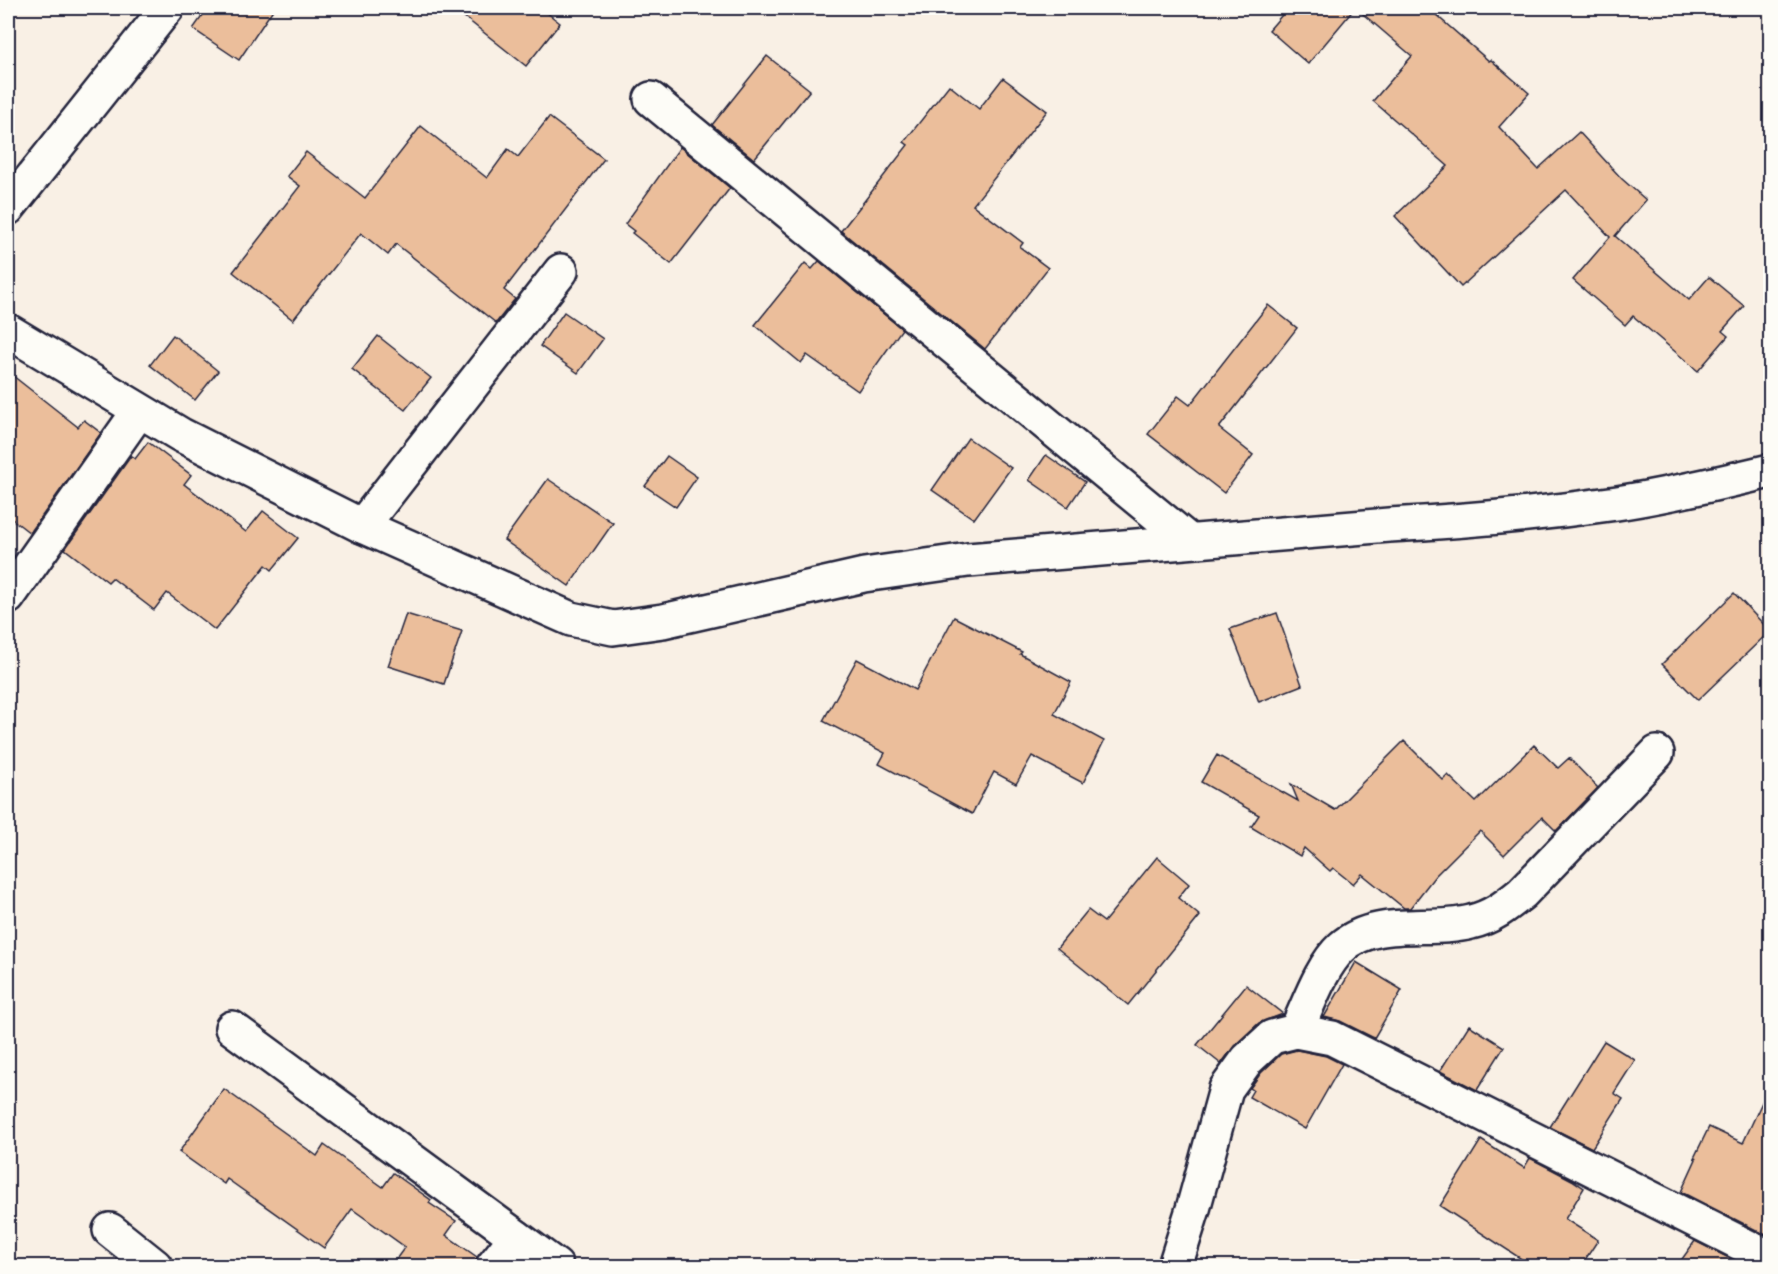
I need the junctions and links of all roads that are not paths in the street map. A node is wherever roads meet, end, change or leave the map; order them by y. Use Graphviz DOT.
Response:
graph roads {
  1 [pos="167,8"];
  2 [pos="651,99"];
  3 [pos="8,208"];
  4 [pos="561,271"];
  5 [pos="8,331"];
  6 [pos="139,411"];
  7 [pos="1770,471"];
  8 [pos="362,526"];
  9 [pos="1189,541"];
  10 [pos="8,597"];
  11 [pos="1657,753"];
  12 [pos="232,1028"];
  13 [pos="1296,1032"];
  14 [pos="110,1230"];
  15 [pos="516,1237"];
  16 [pos="1770,1258"];
  17 [pos="155,1266"];
  18 [pos="494,1266"];
  19 [pos="556,1266"];
  20 [pos="1175,1266"];
  1 -- 3 [label="street"];
  2 -- 9 [label="street"];
  4 -- 8 [label="street"];
  5 -- 6 [label="street"];
  6 -- 8 [label="street"];
  6 -- 10 [label="street"];
  7 -- 9 [label="street"];
  8 -- 9 [label="street"];
  11 -- 13 [label="street"];
  12 -- 15 [label="street"];
  13 -- 16 [label="street"];
  13 -- 20 [label="street"];
  14 -- 17 [label="street"];
  15 -- 18 [label="street"];
  15 -- 19 [label="street"];
}
